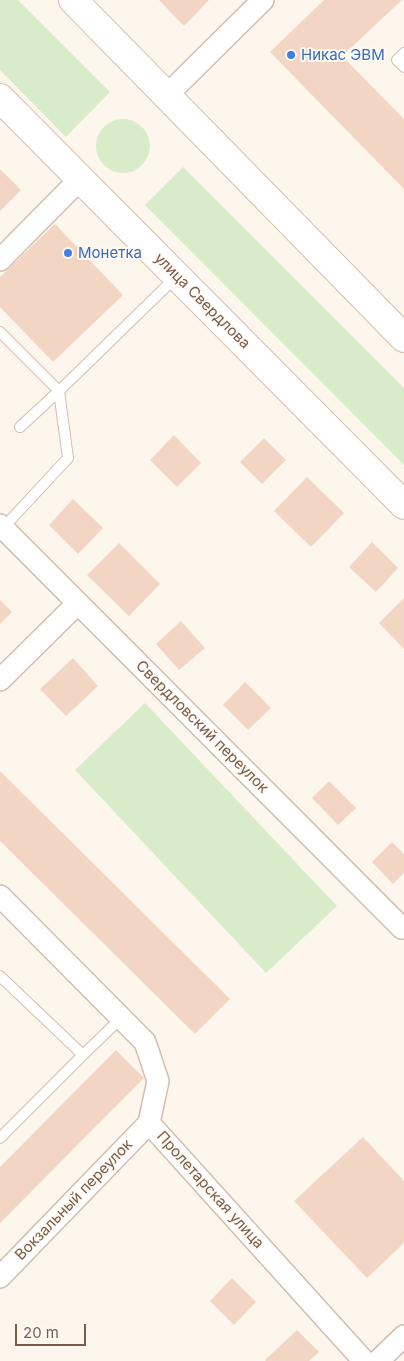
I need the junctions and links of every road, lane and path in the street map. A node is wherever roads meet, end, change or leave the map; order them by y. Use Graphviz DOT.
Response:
graph roads {
  1 [pos="72,0"];
  2 [pos="258,2"];
  3 [pos="404,52"];
  4 [pos="404,67"];
  5 [pos="166,94"];
  6 [pos="0,98"];
  7 [pos="80,179"];
  8 [pos="0,260"];
  9 [pos="177,276"];
  10 [pos="0,332"];
  11 [pos="404,338"];
  12 [pos="58,391"];
  13 [pos="20,427"];
  14 [pos="404,505"];
  15 [pos="2,527"];
  16 [pos="78,603"];
  17 [pos="0,680"];
  18 [pos="0,896"];
  19 [pos="404,928"];
  20 [pos="0,976"];
  21 [pos="121,1018"];
  22 [pos="83,1055"];
  23 [pos="149,1123"];
  24 [pos="0,1138"];
  25 [pos="0,1277"];
  26 [pos="404,1336"];
  27 [pos="364,1361"];
  28 [pos="378,1361"];
  1 -- 5 [label="main road"];
  2 -- 5 [label="street"];
  3 -- 4 [label="lane"];
  5 -- 11 [label="main road"];
  6 -- 7 [label="main road, улица Свердлова"];
  7 -- 8 [label="street"];
  7 -- 9 [label="main road, улица Свердлова"];
  9 -- 12 [label="lane"];
  9 -- 14 [label="main road, улица Свердлова"];
  10 -- 12 [label="lane"];
  12 -- 13 [label="lane"];
  12 -- 15 [label="lane"];
  15 -- 16 [label="street, Свердловский переулок"];
  16 -- 17 [label="street"];
  16 -- 19 [label="street, Свердловский переулок"];
  18 -- 21 [label="street, Пролетарская улица"];
  20 -- 22 [label="lane"];
  21 -- 22 [label="lane"];
  21 -- 23 [label="street, Пролетарская улица"];
  22 -- 24 [label="lane"];
  23 -- 25 [label="street, Вокзальный переулок"];
  23 -- 27 [label="street, Пролетарская улица"];
  26 -- 28 [label="street"];
}
